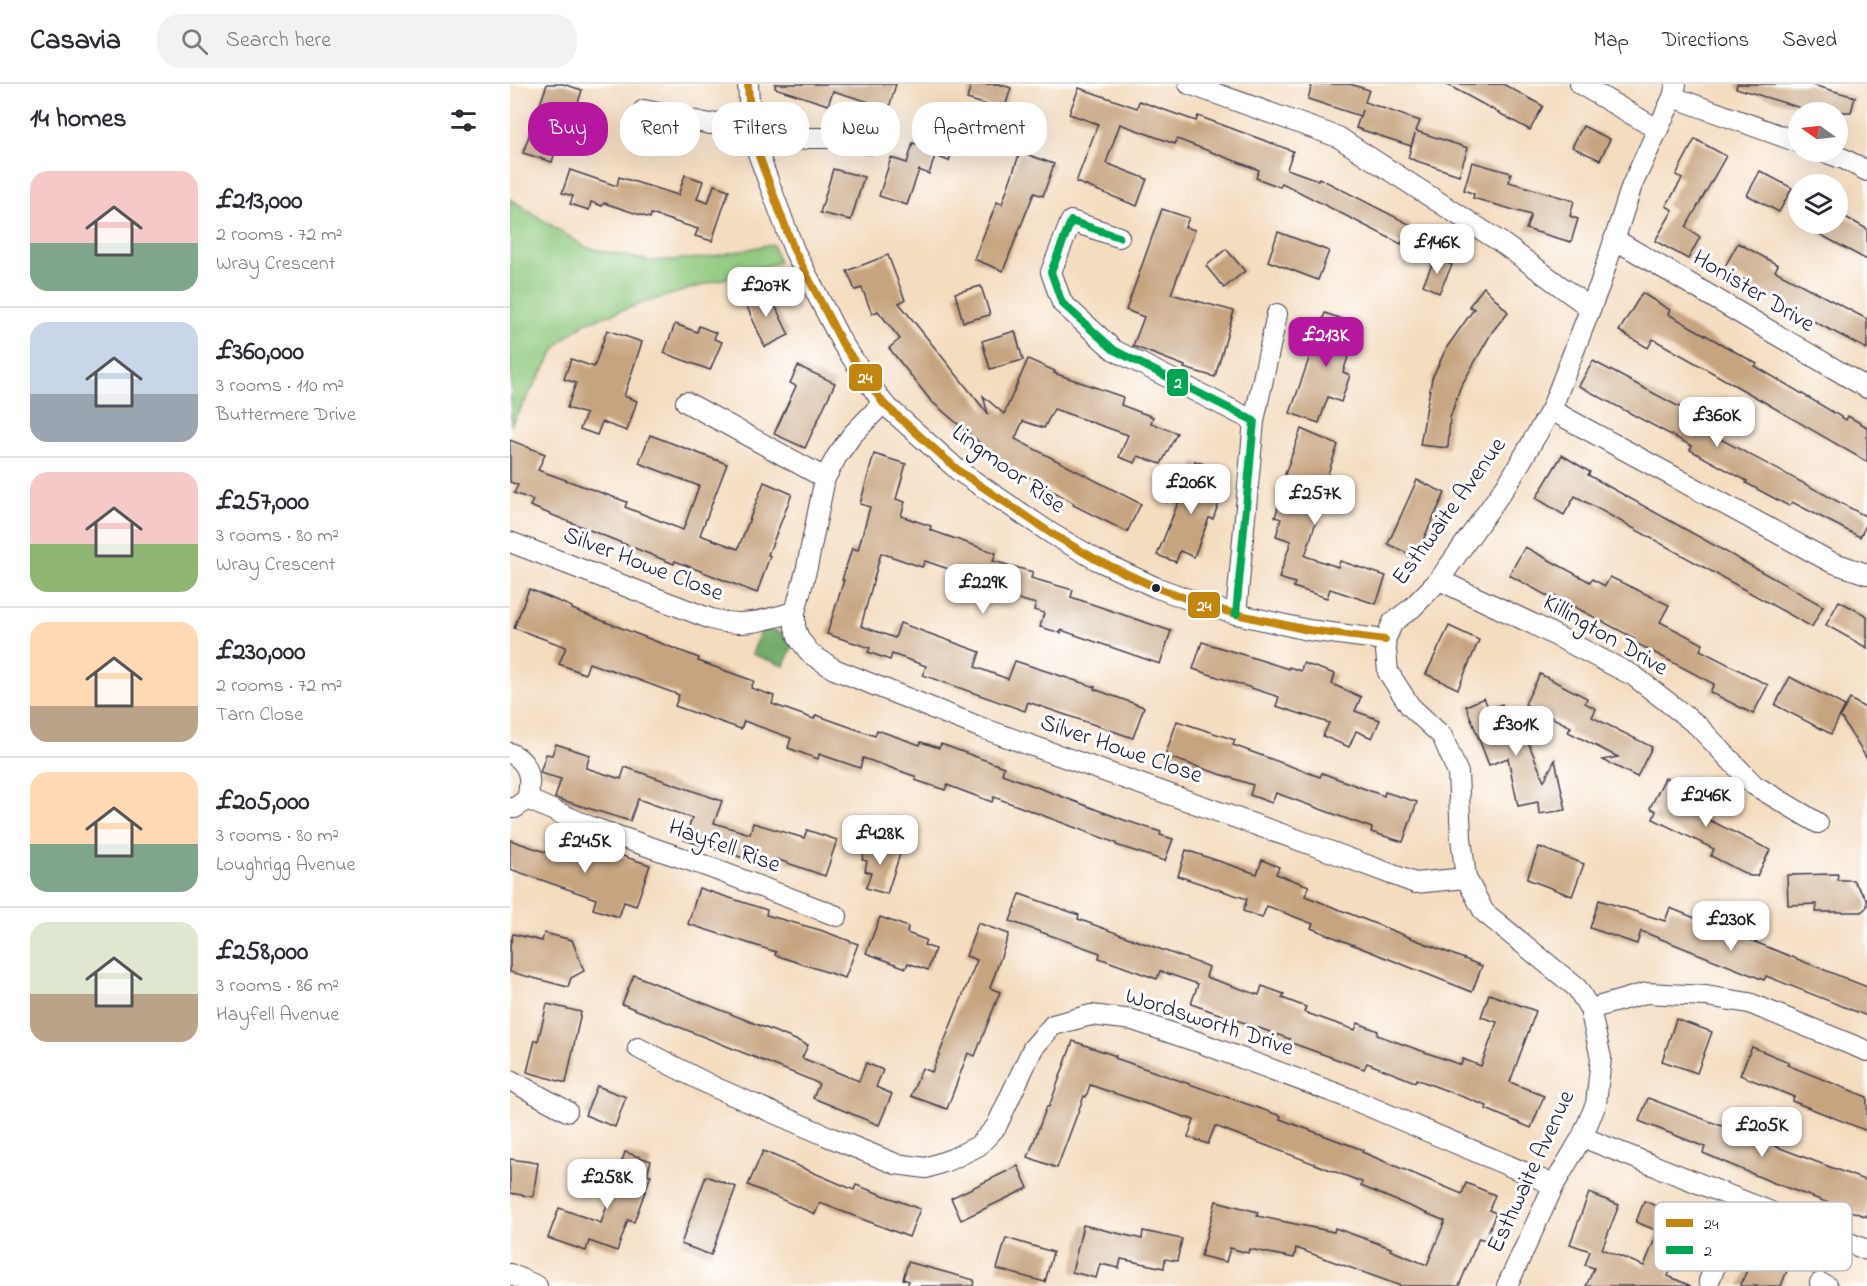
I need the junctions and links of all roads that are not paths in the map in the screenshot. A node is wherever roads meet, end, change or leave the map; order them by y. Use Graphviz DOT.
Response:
graph roads {
  1 [pos="748,84"];
  2 [pos="1189,84"];
  3 [pos="1580,84"];
  4 [pos="1674,91"];
  5 [pos="749,102"];
  6 [pos="1658,129"];
  7 [pos="1788,138"];
  8 [pos="759,156"];
  9 [pos="1848,161"];
  10 [pos="1867,171"];
  11 [pos="1119,237"];
  12 [pos="1614,238"];
  13 [pos="1590,308"];
  14 [pos="1276,314"];
  15 [pos="1867,388"];
  16 [pos="686,402"];
  17 [pos="883,403"];
  18 [pos="1551,410"];
  19 [pos="1254,421"];
  20 [pos="825,478"];
  21 [pos="510,542"];
  22 [pos="1867,574"];
  23 [pos="1439,580"];
  24 [pos="795,612"];
  25 [pos="1236,614"];
  26 [pos="1385,640"];
  27 [pos="510,753"];
  28 [pos="518,804"];
  29 [pos="1818,823"];
  30 [pos="1466,878"];
  31 [pos="837,916"];
  32 [pos="1590,1009"];
  33 [pos="638,1048"];
  34 [pos="1867,1051"];
  35 [pos="510,1080"];
  36 [pos="567,1111"];
  37 [pos="1582,1137"];
  38 [pos="1554,1185"];
  39 [pos="1742,1201"];
  40 [pos="1852,1244"];
  41 [pos="1867,1250"];
  42 [pos="1713,1271"];
  43 [pos="510,1274"];
  44 [pos="1709,1281"];
  45 [pos="537,1286"];
  46 [pos="1507,1286"];
  1 -- 5 [label="street, Lingmoor Rise"];
  2 -- 13 [label="street"];
  3 -- 6 [label="street"];
  4 -- 6 [label="street, Esthwaite Avenue"];
  4 -- 7 [label="street"];
  6 -- 12 [label="street, Esthwaite Avenue"];
  8 -- 17 [label="street, Lingmoor Rise"];
  9 -- 10 [label="street"];
  11 -- 19 [label="street"];
  12 -- 13 [label="street, Esthwaite Avenue"];
  12 -- 15 [label="street, Honister Drive"];
  13 -- 18 [label="street, Esthwaite Avenue"];
  14 -- 19 [label="street"];
  16 -- 20 [label="street"];
  17 -- 20 [label="street, Silver Howe Close"];
  17 -- 25 [label="street, Lingmoor Rise"];
  18 -- 22 [label="street"];
  18 -- 23 [label="street, Esthwaite Avenue"];
  19 -- 25 [label="street"];
  20 -- 24 [label="street, Silver Howe Close"];
  21 -- 24 [label="street, Silver Howe Close"];
  23 -- 26 [label="street, Esthwaite Avenue"];
  23 -- 29 [label="street, Killington Drive"];
  24 -- 30 [label="street, Silver Howe Close"];
  25 -- 26 [label="street, Lingmoor Rise"];
  26 -- 30 [label="street, Esthwaite Avenue"];
  27 -- 28 [label="street, Hayfell Rise"];
  28 -- 31 [label="street, Hayfell Rise"];
  30 -- 32 [label="street, Esthwaite Avenue"];
  32 -- 34 [label="street"];
  32 -- 37 [label="street, Esthwaite Avenue"];
  33 -- 38 [label="street, Wordsworth Drive"];
  35 -- 36 [label="street"];
  37 -- 38 [label="street, Esthwaite Avenue"];
  37 -- 39 [label="street"];
  38 -- 46 [label="street, Esthwaite Avenue"];
  40 -- 41 [label="street"];
  42 -- 44 [label="street"];
  43 -- 45 [label="street"];
}
